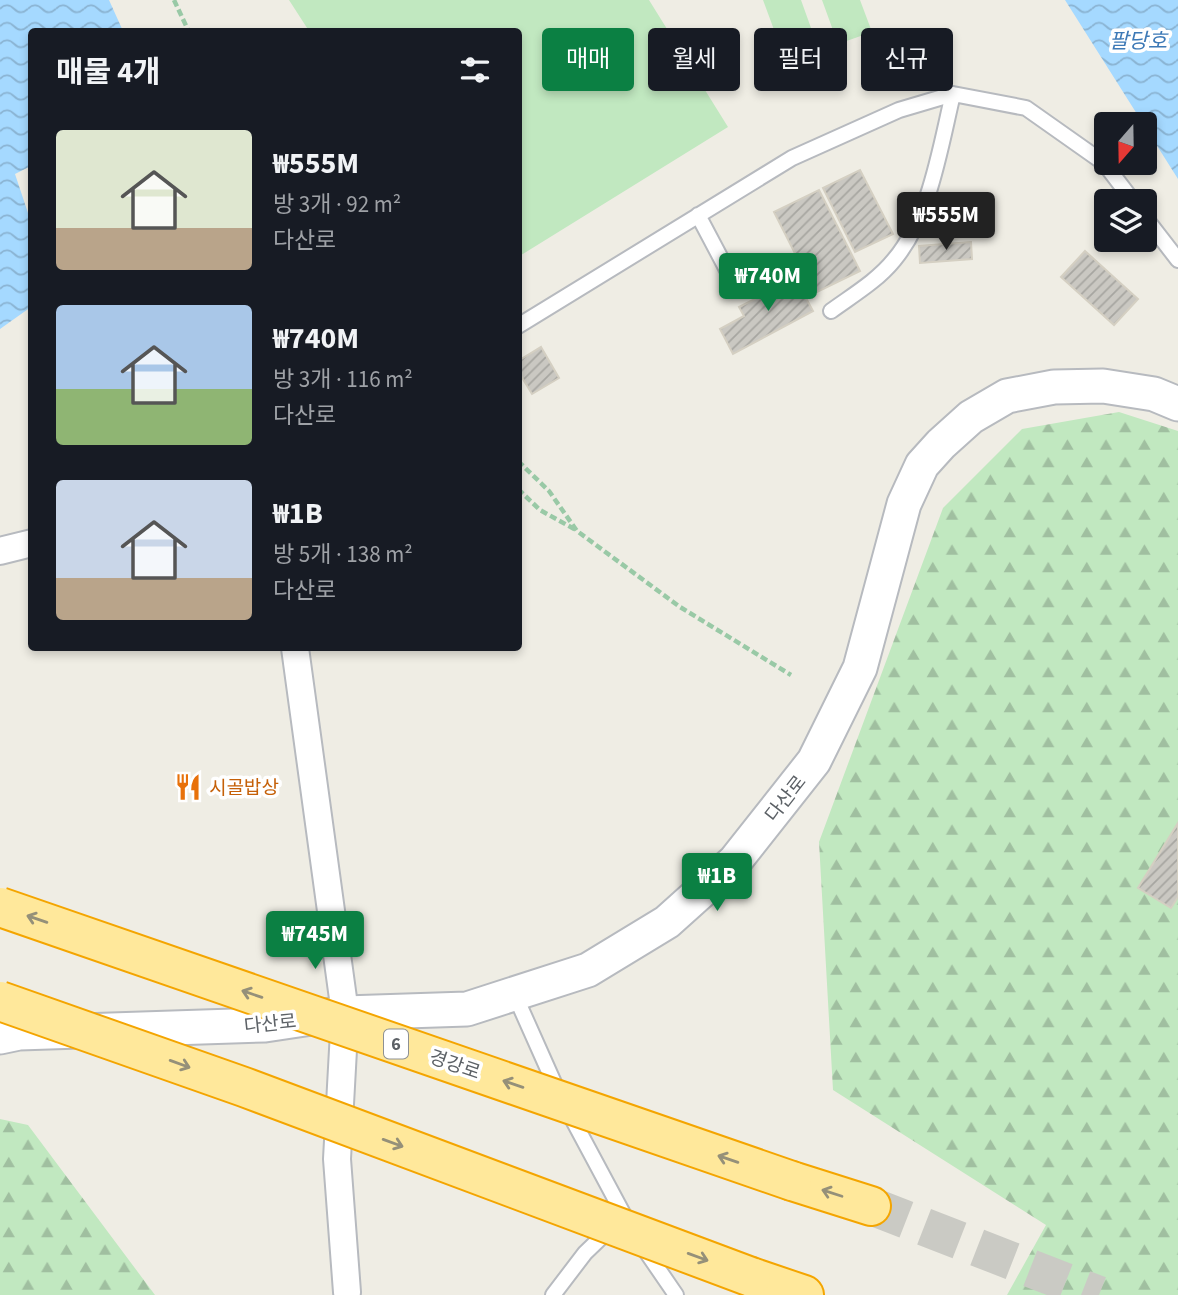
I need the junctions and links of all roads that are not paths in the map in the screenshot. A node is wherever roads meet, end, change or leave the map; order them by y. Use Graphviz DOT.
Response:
graph roads {
  1 [pos="953,94"];
  2 [pos="1124,189"];
  3 [pos="698,215"];
  4 [pos="1157,233"];
  5 [pos="1178,260"];
  6 [pos="735,285"];
  7 [pos="831,311"];
  8 [pos="522,324"];
  9 [pos="1178,404"];
  10 [pos="28,543"];
  11 [pos="0,551"];
  12 [pos="295,651"];
  13 [pos="0,907"];
  14 [pos="514,993"];
  15 [pos="0,1001"];
  16 [pos="345,1013"];
  17 [pos="0,1037"];
  18 [pos="871,1206"];
  19 [pos="624,1216"];
  20 [pos="345,1294"];
  21 [pos="553,1295"];
  22 [pos="676,1295"];
  23 [pos="804,1295"];
  1 -- 2 [label="lane"];
  1 -- 3 [label="lane"];
  1 -- 7 [label="lane"];
  3 -- 6 [label="lane"];
  3 -- 8 [label="lane"];
  4 -- 5 [label="lane"];
  9 -- 14 [label="street, 다산로"];
  10 -- 11 [label="street"];
  12 -- 16 [label="street"];
  18 -- 13 [label="highway, 경강로 / 6, one-way, bridge"];
  14 -- 16 [label="street, 다산로"];
  14 -- 19 [label="lane"];
  15 -- 23 [label="highway, one-way, bridge"];
  16 -- 17 [label="street, 다산로"];
  16 -- 20 [label="street"];
  19 -- 21 [label="lane"];
  19 -- 22 [label="lane"];
}
